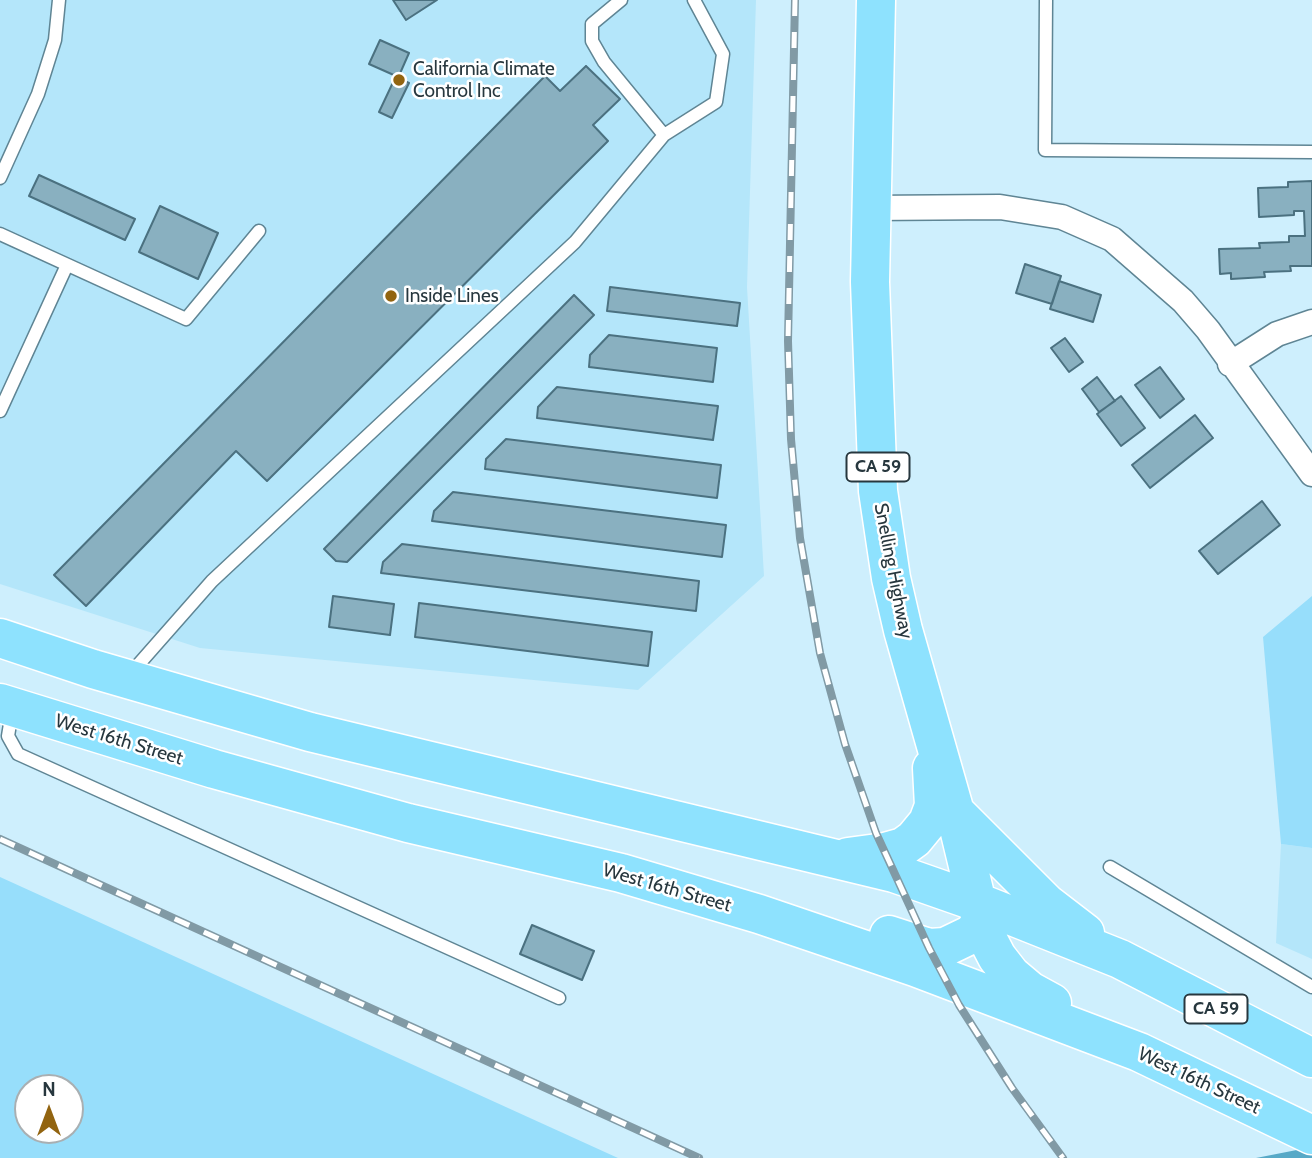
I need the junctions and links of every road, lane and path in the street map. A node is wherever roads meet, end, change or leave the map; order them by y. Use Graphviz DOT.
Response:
graph roads {
  1 [pos="621,0"];
  2 [pos="694,0"];
  3 [pos="876,0"];
  4 [pos="1046,0"];
  5 [pos="56,1"];
  6 [pos="664,135"];
  7 [pos="1312,152"];
  8 [pos="0,178"];
  9 [pos="870,208"];
  10 [pos="259,230"];
  11 [pos="0,234"];
  12 [pos="67,265"];
  13 [pos="1312,322"];
  14 [pos="1230,364"];
  15 [pos="0,411"];
  16 [pos="1312,474"];
  17 [pos="0,638"];
  18 [pos="126,678"];
  19 [pos="6,706"];
  20 [pos="927,721"];
  21 [pos="955,812"];
  22 [pos="836,858"];
  23 [pos="1110,867"];
  24 [pos="621,873"];
  25 [pos="979,912"];
  26 [pos="1120,959"];
  27 [pos="1312,987"];
  28 [pos="559,998"];
  29 [pos="1139,1052"];
  30 [pos="1312,1058"];
  31 [pos="1312,1135"];
  1 -- 6 [label="lane"];
  2 -- 6 [label="lane"];
  3 -- 9 [label="main road, Snelling Highway / CA 59"];
  4 -- 7 [label="lane"];
  5 -- 8 [label="lane"];
  6 -- 18 [label="lane"];
  9 -- 14 [label="street"];
  9 -- 20 [label="main road, Snelling Highway / CA 59"];
  10 -- 12 [label="lane"];
  11 -- 12 [label="lane"];
  12 -- 15 [label="lane"];
  13 -- 14 [label="street"];
  14 -- 16 [label="street"];
  17 -- 18 [label="main road"];
  18 -- 22 [label="main road"];
  19 -- 24 [label="main road, West 16th Street"];
  19 -- 28 [label="lane"];
  20 -- 21 [label="main road, Snelling Highway / CA 59"];
  20 -- 22 [label="main road"];
  21 -- 25 [label="main road, Snelling Highway / CA 59"];
  21 -- 26 [label="main road, CA 59"];
  22 -- 25 [label="main road"];
  23 -- 27 [label="lane"];
  24 -- 25 [label="main road"];
  24 -- 29 [label="main road, West 16th Street"];
  25 -- 26 [label="main road"];
  25 -- 29 [label="main road, CA 59"];
  26 -- 30 [label="main road, CA 59"];
  29 -- 31 [label="main road, West 16th Street / CA 59"];
}
